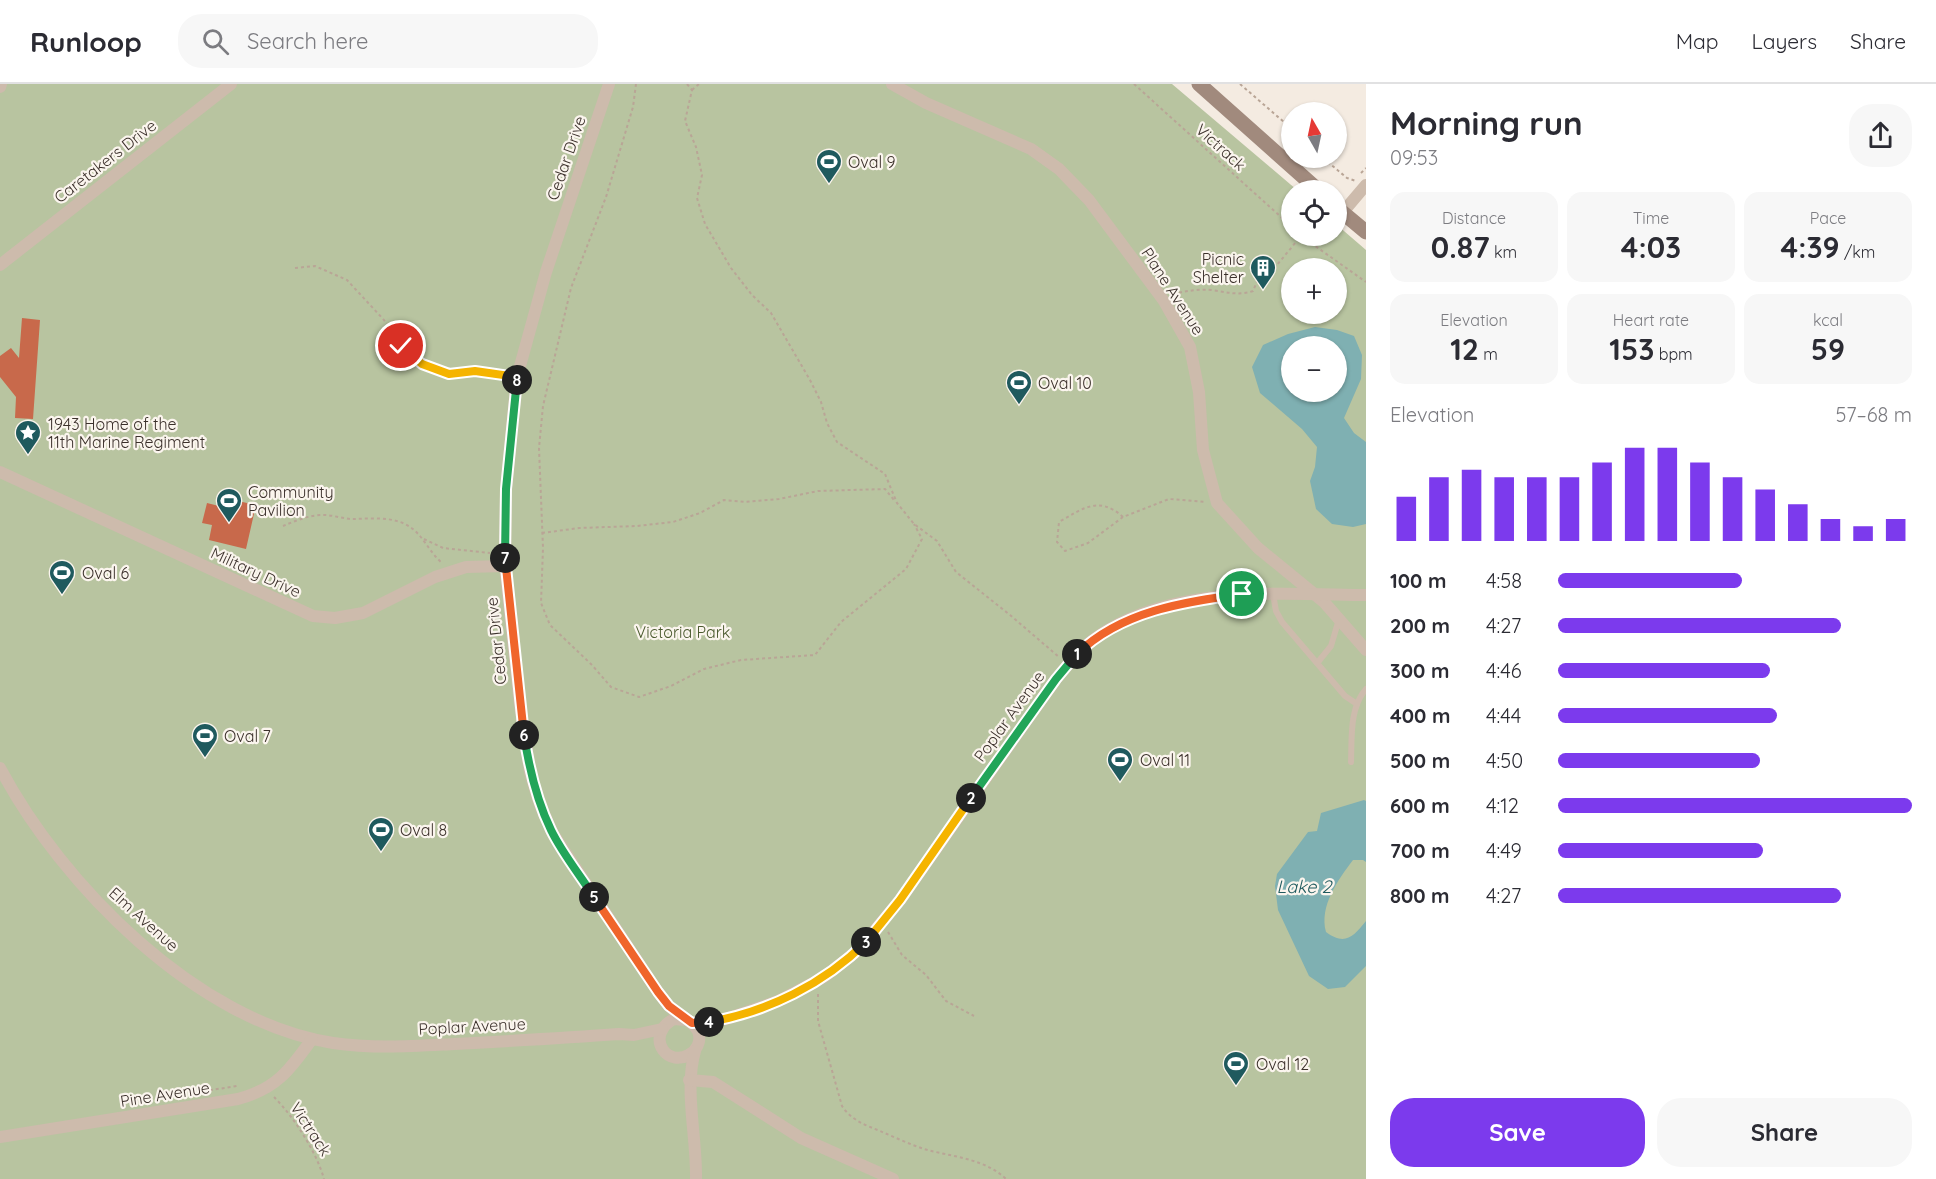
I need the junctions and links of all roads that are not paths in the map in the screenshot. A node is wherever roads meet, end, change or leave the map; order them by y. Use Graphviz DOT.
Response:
graph roads {
  1 [pos="231,84"];
  2 [pos="609,84"];
  3 [pos="891,84"];
  4 [pos="1207,86"];
  5 [pos="1307,180"];
  6 [pos="1365,187"];
  7 [pos="1347,203"];
  8 [pos="1347,215"];
  9 [pos="1366,232"];
  10 [pos="0,265"];
  11 [pos="0,472"];
  12 [pos="505,560"];
  13 [pos="1273,593"];
  14 [pos="1314,593"];
  15 [pos="1366,594"];
  16 [pos="1340,618"];
  17 [pos="1366,651"];
  18 [pos="1318,662"];
  19 [pos="1366,689"];
  20 [pos="1357,704"];
  21 [pos="1351,762"];
  22 [pos="0,768"];
  23 [pos="658,992"];
  24 [pos="726,1019"];
  25 [pos="689,1022"];
  26 [pos="663,1027"];
  27 [pos="634,1035"];
  28 [pos="312,1039"];
  29 [pos="661,1047"];
  30 [pos="696,1048"];
  31 [pos="677,1058"];
  32 [pos="689,1080"];
  33 [pos="0,1137"];
  34 [pos="696,1179"];
  35 [pos="893,1179"];
  1 -- 10 [label="street, Caretakers Drive"];
  2 -- 12 [label="street, Cedar Drive"];
  3 -- 14 [label="street, Plane Avenue"];
  4 -- 5 [label="main road"];
  6 -- 7 [label="street"];
  8 -- 9 [label="main road"];
  11 -- 12 [label="street, Military Drive"];
  12 -- 23 [label="street, Cedar Drive"];
  13 -- 14 [label="street, Poplar Avenue"];
  13 -- 18 [label="lane"];
  13 -- 24 [label="street, Poplar Avenue"];
  14 -- 15 [label="street, Poplar Avenue"];
  14 -- 16 [label="street, Plane Avenue"];
  16 -- 17 [label="street, Plane Avenue"];
  16 -- 18 [label="lane"];
  18 -- 20 [label="lane"];
  19 -- 20 [label="lane"];
  20 -- 21 [label="lane"];
  22 -- 28 [label="street, Elm Avenue"];
  23 -- 25 [label="street, Cedar Drive"];
  23 -- 26 [label="street, Cedar Drive"];
  24 -- 25 [label="street, Poplar Avenue"];
  24 -- 30 [label="street, Poplar Avenue"];
  25 -- 26 [label="street"];
  25 -- 30 [label="street"];
  26 -- 27 [label="street, Poplar Avenue"];
  26 -- 29 [label="street"];
  27 -- 28 [label="street, Poplar Avenue"];
  27 -- 29 [label="street, Poplar Avenue"];
  28 -- 33 [label="street, Pine Avenue"];
  29 -- 31 [label="street"];
  30 -- 31 [label="street"];
  30 -- 32 [label="street"];
  31 -- 32 [label="street"];
  32 -- 34 [label="street"];
  32 -- 35 [label="street"];
}
